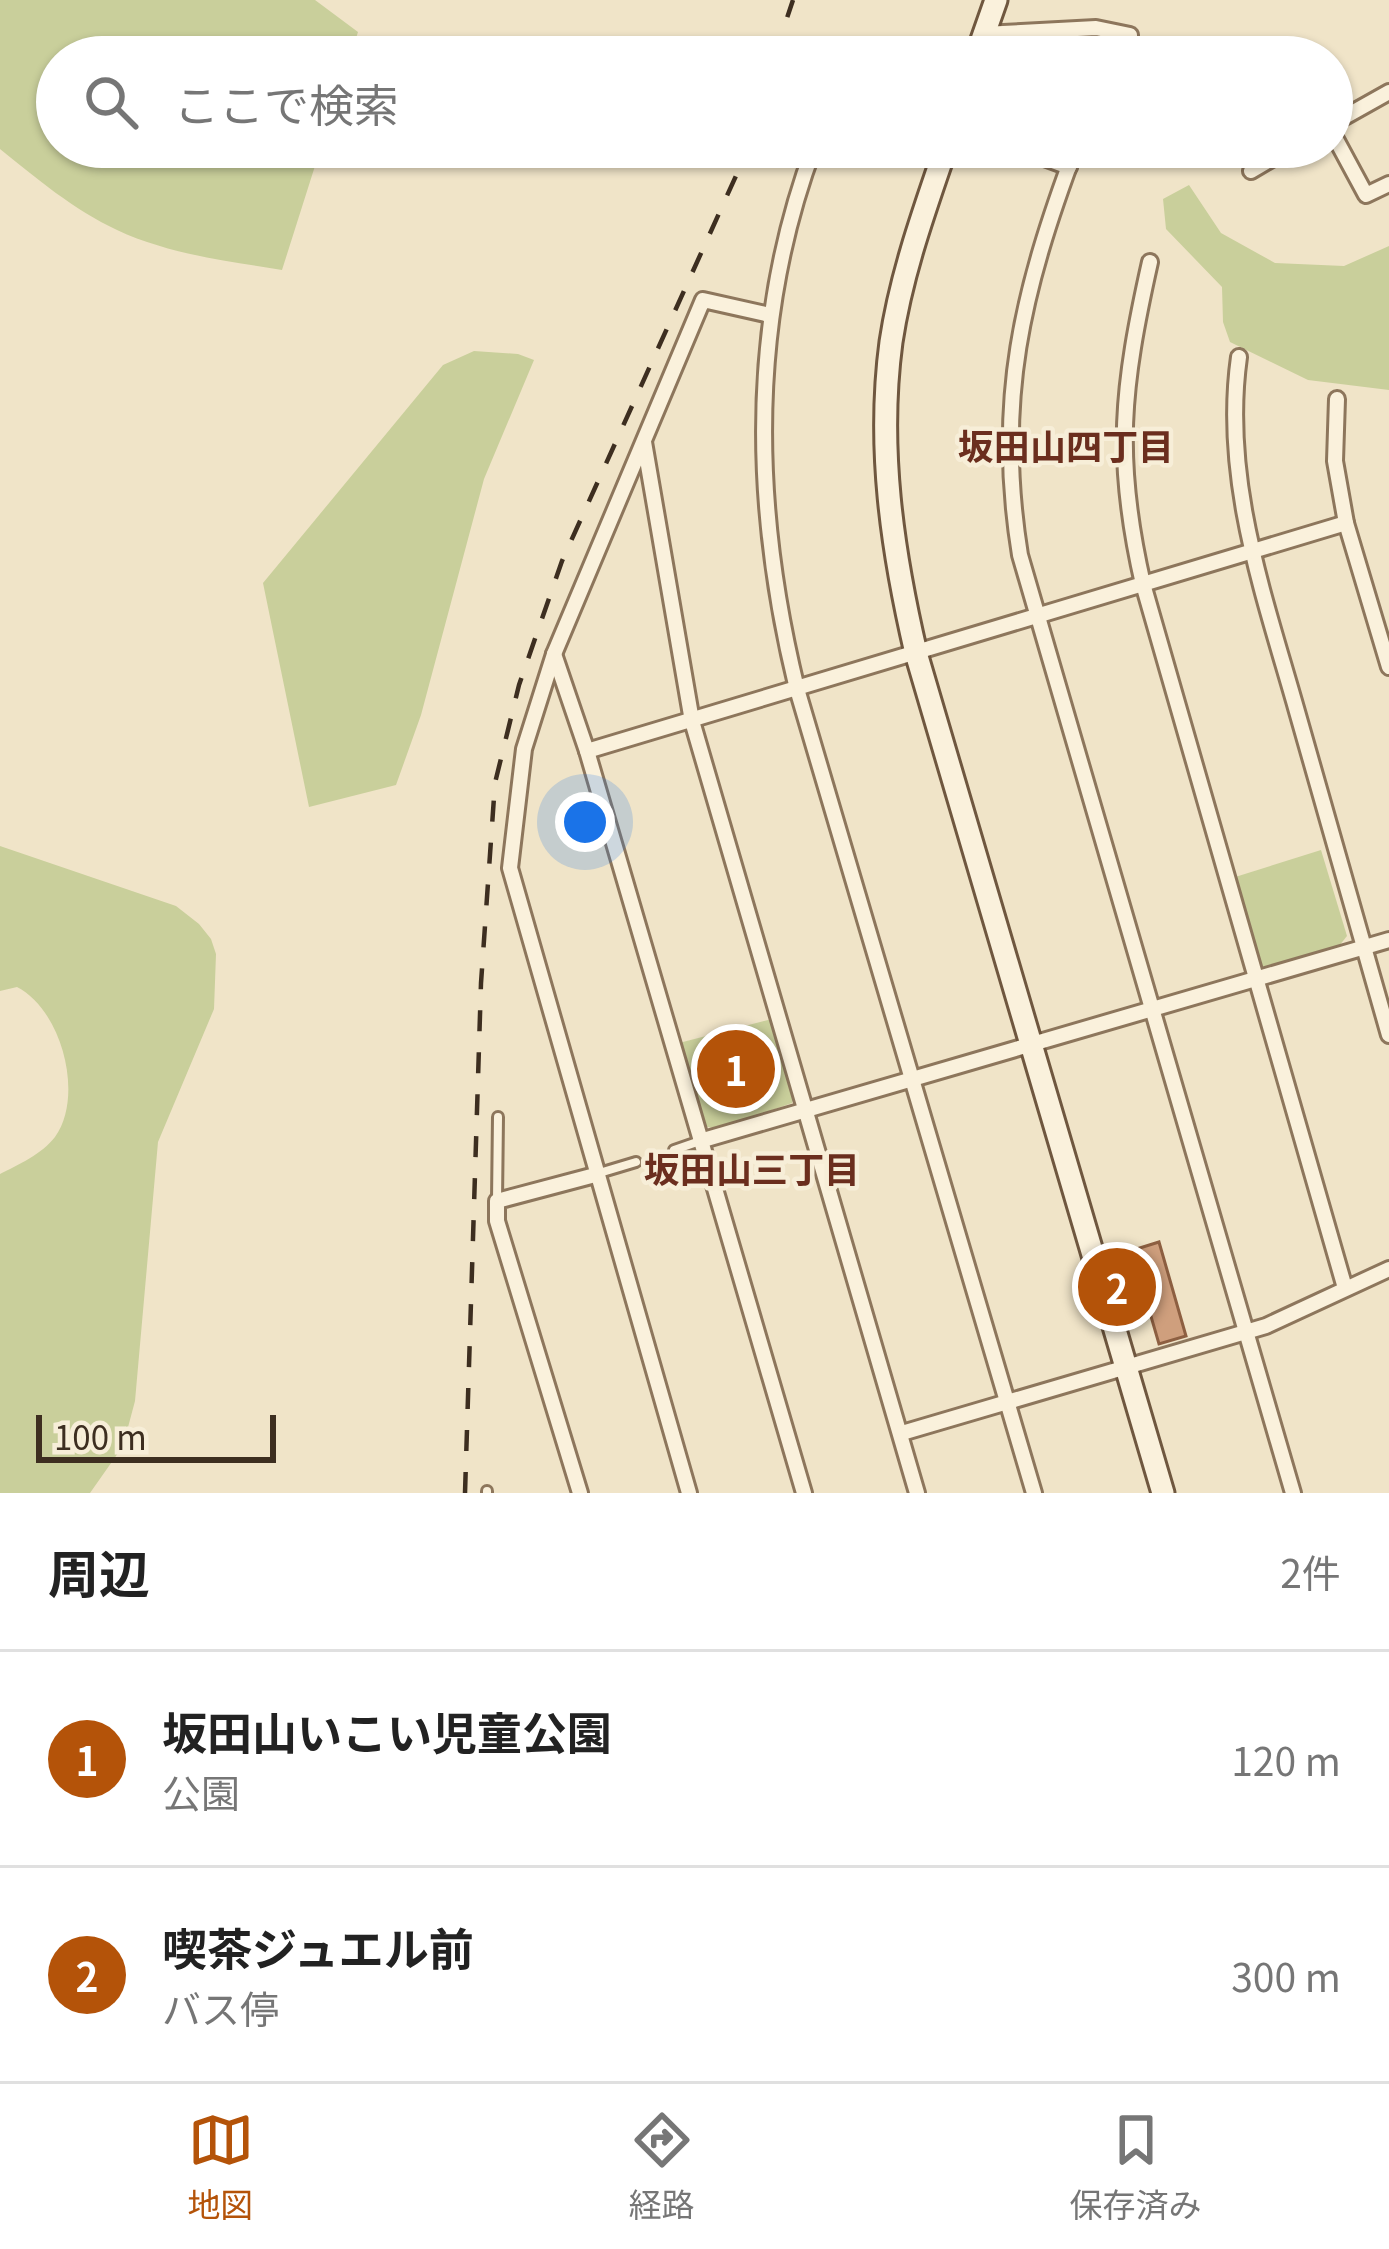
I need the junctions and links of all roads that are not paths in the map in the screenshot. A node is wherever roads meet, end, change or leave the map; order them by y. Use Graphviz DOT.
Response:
graph roads {
  1 [pos="996,0"];
  2 [pos="983,34"];
  3 [pos="1130,35"];
  4 [pos="1389,92"];
  5 [pos="1353,115"];
  6 [pos="807,168"];
  7 [pos="939,168"];
  8 [pos="1069,168"];
  9 [pos="1256,168"];
  10 [pos="1352,168"];
  11 [pos="1251,171"];
  12 [pos="1389,184"];
  13 [pos="1150,262"];
  14 [pos="770,315"];
  15 [pos="1239,357"];
  16 [pos="1337,399"];
  17 [pos="644,442"];
  18 [pos="1346,524"];
  19 [pos="1252,551"];
  20 [pos="1143,584"];
  21 [pos="1035,618"];
  22 [pos="916,652"];
  23 [pos="554,655"];
  24 [pos="1389,667"];
  25 [pos="797,689"];
  26 [pos="692,721"];
  27 [pos="586,751"];
  28 [pos="1389,940"];
  29 [pos="1365,947"];
  30 [pos="1256,978"];
  31 [pos="1150,1009"];
  32 [pos="1389,1035"];
  33 [pos="1032,1042"];
  34 [pos="912,1079"];
  35 [pos="805,1110"];
  36 [pos="498,1117"];
  37 [pos="700,1142"];
  38 [pos="674,1150"];
  39 [pos="636,1162"];
  40 [pos="595,1174"];
  41 [pos="497,1201"];
  42 [pos="1389,1269"];
  43 [pos="1345,1288"];
  44 [pos="1246,1332"];
  45 [pos="1126,1369"];
  46 [pos="1007,1405"];
  47 [pos="902,1433"];
  48 [pos="580,1493"];
  49 [pos="689,1493"];
  50 [pos="804,1493"];
  51 [pos="917,1493"];
  52 [pos="1034,1493"];
  53 [pos="1163,1493"];
  54 [pos="1293,1493"];
  1 -- 2 [label="street"];
  2 -- 3 [label="street"];
  4 -- 5 [label="street"];
  6 -- 14 [label="street"];
  7 -- 22 [label="street"];
  8 -- 21 [label="street"];
  9 -- 11 [label="street"];
  10 -- 12 [label="street"];
  13 -- 20 [label="street"];
  14 -- 17 [label="street"];
  14 -- 25 [label="street"];
  15 -- 19 [label="street"];
  16 -- 18 [label="street"];
  17 -- 23 [label="street"];
  17 -- 26 [label="street"];
  18 -- 19 [label="street"];
  18 -- 24 [label="street"];
  19 -- 20 [label="street"];
  19 -- 29 [label="street"];
  20 -- 21 [label="street"];
  20 -- 30 [label="street"];
  21 -- 22 [label="street"];
  21 -- 31 [label="street"];
  22 -- 25 [label="street"];
  22 -- 33 [label="street"];
  23 -- 27 [label="street"];
  23 -- 40 [label="street"];
  25 -- 26 [label="street"];
  25 -- 34 [label="street"];
  26 -- 27 [label="street"];
  26 -- 35 [label="street"];
  27 -- 37 [label="street"];
  28 -- 29 [label="street"];
  29 -- 30 [label="street"];
  29 -- 32 [label="street"];
  30 -- 31 [label="street"];
  30 -- 43 [label="street"];
  31 -- 33 [label="street"];
  31 -- 44 [label="street"];
  33 -- 34 [label="street"];
  33 -- 45 [label="street"];
  34 -- 35 [label="street"];
  34 -- 46 [label="street"];
  35 -- 37 [label="street"];
  35 -- 47 [label="street"];
  36 -- 41 [label="lane"];
  37 -- 38 [label="lane"];
  37 -- 50 [label="street"];
  39 -- 40 [label="lane"];
  40 -- 41 [label="street"];
  40 -- 49 [label="street"];
  41 -- 48 [label="street"];
  42 -- 43 [label="street"];
  43 -- 44 [label="street"];
  44 -- 45 [label="street"];
  44 -- 54 [label="street"];
  45 -- 46 [label="street"];
  45 -- 53 [label="street"];
  46 -- 47 [label="street"];
  46 -- 52 [label="street"];
  47 -- 51 [label="street"];
}
